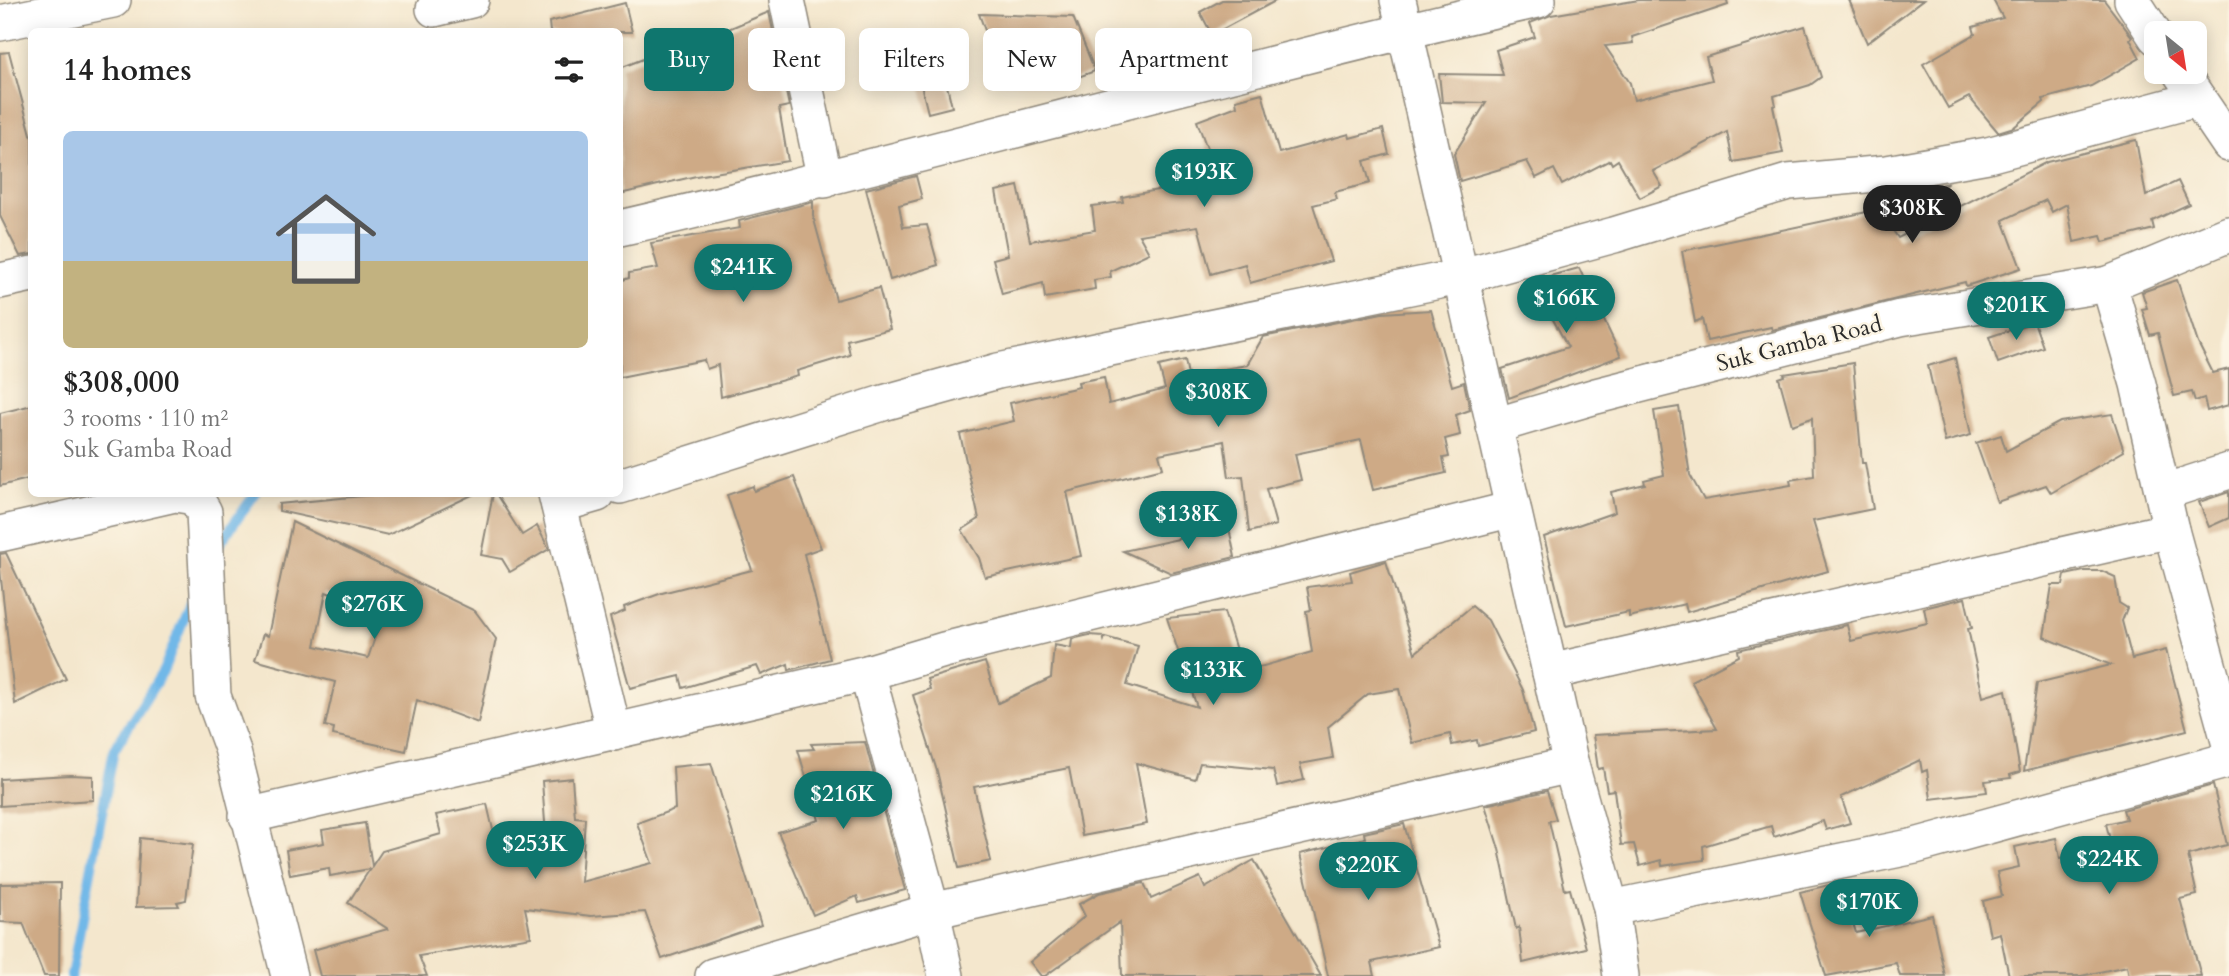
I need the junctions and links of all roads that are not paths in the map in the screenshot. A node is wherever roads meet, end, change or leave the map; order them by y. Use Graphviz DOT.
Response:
graph roads {
  1 [pos="113,0"];
  2 [pos="471,0"];
  3 [pos="787,0"];
  4 [pos="1538,0"];
  5 [pos="2132,0"];
  6 [pos="435,13"];
  7 [pos="1401,15"];
  8 [pos="2146,21"];
  9 [pos="0,23"];
  10 [pos="2188,85"];
  11 [pos="2229,144"];
  12 [pos="825,180"];
  13 [pos="623,227"];
  14 [pos="2229,234"];
  15 [pos="28,275"];
  16 [pos="1459,277"];
  17 [pos="0,281"];
  18 [pos="2109,284"];
  19 [pos="1494,426"];
  20 [pos="2229,471"];
  21 [pos="623,485"];
  22 [pos="2164,492"];
  23 [pos="162,497"];
  24 [pos="195,497"];
  25 [pos="557,499"];
  26 [pos="1513,509"];
  27 [pos="2171,530"];
  28 [pos="0,534"];
  29 [pos="1550,672"];
  30 [pos="867,673"];
  31 [pos="614,733"];
  32 [pos="2229,741"];
  33 [pos="2229,760"];
  34 [pos="1571,765"];
  35 [pos="247,816"];
  36 [pos="1611,908"];
  37 [pos="932,911"];
  38 [pos="289,976"];
  39 [pos="713,976"];
  40 [pos="946,976"];
  41 [pos="1621,976"];
  1 -- 9 [label="street"];
  2 -- 6 [label="street"];
  3 -- 12 [label="street"];
  4 -- 7 [label="street"];
  5 -- 8 [label="street"];
  7 -- 12 [label="street"];
  7 -- 16 [label="street"];
  10 -- 11 [label="street"];
  10 -- 16 [label="street"];
  12 -- 13 [label="street"];
  14 -- 18 [label="street, Suk Gamba Road"];
  15 -- 17 [label="street"];
  16 -- 19 [label="street"];
  16 -- 21 [label="street"];
  18 -- 19 [label="street, Suk Gamba Road"];
  18 -- 22 [label="street"];
  19 -- 26 [label="street"];
  20 -- 22 [label="street"];
  22 -- 27 [label="street"];
  23 -- 28 [label="street"];
  24 -- 35 [label="street"];
  25 -- 31 [label="street"];
  26 -- 29 [label="street"];
  26 -- 30 [label="street"];
  27 -- 29 [label="street"];
  27 -- 32 [label="street"];
  29 -- 34 [label="street"];
  30 -- 31 [label="street"];
  30 -- 37 [label="street"];
  31 -- 35 [label="street"];
  33 -- 36 [label="street"];
  34 -- 36 [label="street"];
  34 -- 37 [label="street"];
  35 -- 38 [label="street"];
  36 -- 41 [label="street"];
  37 -- 39 [label="street"];
  37 -- 40 [label="street"];
}
